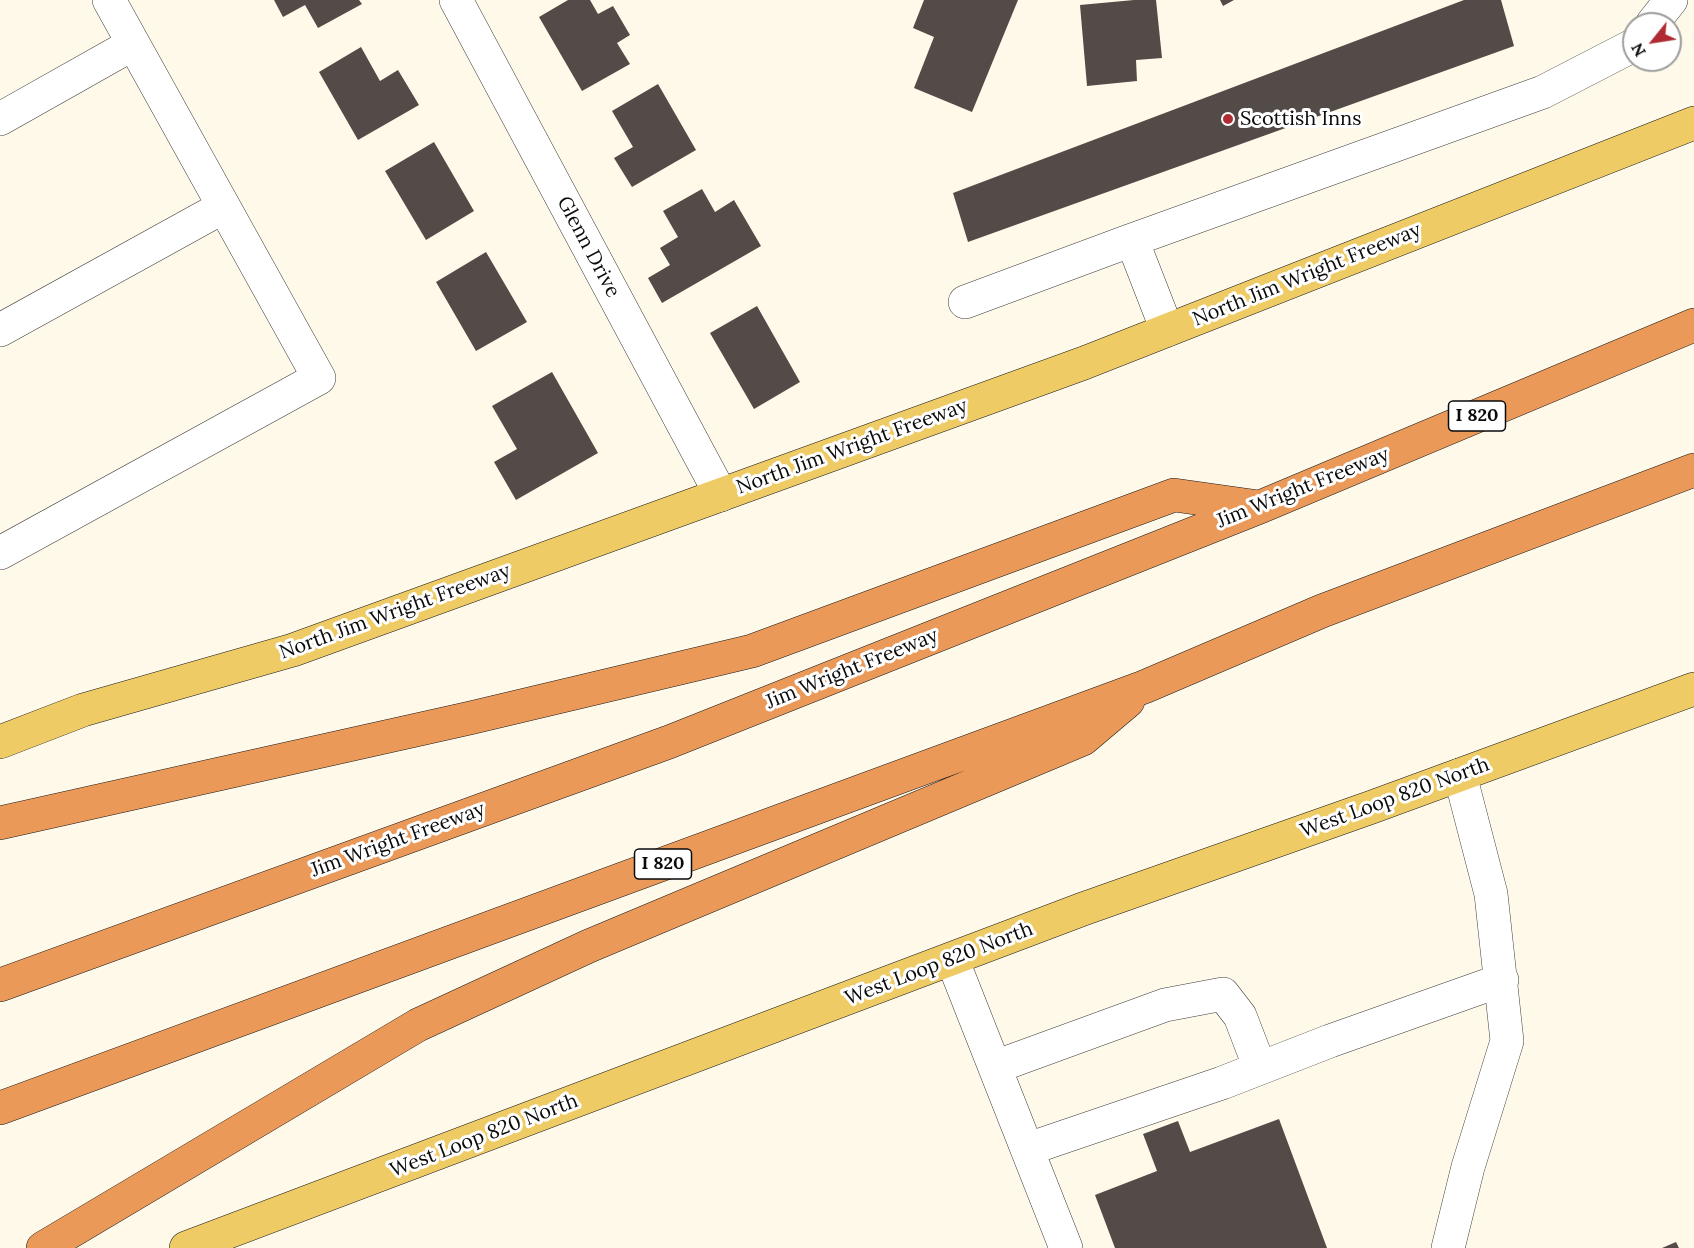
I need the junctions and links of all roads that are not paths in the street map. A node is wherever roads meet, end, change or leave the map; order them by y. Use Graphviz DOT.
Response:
graph roads {
  1 [pos="109,0"];
  2 [pos="456,0"];
  3 [pos="1671,0"];
  4 [pos="1662,12"];
  5 [pos="133,44"];
  6 [pos="1622,51"];
  7 [pos="0,118"];
  8 [pos="1694,123"];
  9 [pos="223,207"];
  10 [pos="1132,240"];
  11 [pos="965,302"];
  12 [pos="1694,326"];
  13 [pos="0,330"];
  14 [pos="1167,330"];
  15 [pos="1694,470"];
  16 [pos="721,495"];
  17 [pos="1260,507"];
  18 [pos="0,553"];
  19 [pos="1144,687"];
  20 [pos="1694,689"];
  21 [pos="0,742"];
  22 [pos="1460,775"];
  23 [pos="0,823"];
  24 [pos="952,959"];
  25 [pos="1502,980"];
  26 [pos="0,985"];
  27 [pos="995,1067"];
  28 [pos="1260,1068"];
  29 [pos="0,1108"];
  30 [pos="1029,1149"];
  31 [pos="43,1248"];
  32 [pos="186,1248"];
  33 [pos="1066,1248"];
  34 [pos="1448,1248"];
  1 -- 5 [label="street"];
  2 -- 16 [label="street, Glenn Drive"];
  3 -- 4 [label="street"];
  5 -- 7 [label="street"];
  5 -- 9 [label="street"];
  6 -- 10 [label="street"];
  8 -- 14 [label="main road, North Jim Wright Freeway"];
  9 -- 13 [label="street"];
  9 -- 18 [label="street"];
  10 -- 11 [label="street"];
  10 -- 14 [label="street"];
  12 -- 17 [label="highway, Jim Wright Freeway / I 820"];
  14 -- 16 [label="main road, North Jim Wright Freeway"];
  15 -- 19 [label="highway, I 820"];
  16 -- 21 [label="main road, North Jim Wright Freeway"];
  17 -- 23 [label="highway"];
  17 -- 26 [label="highway, Jim Wright Freeway / I 820"];
  19 -- 29 [label="highway, I 820"];
  19 -- 31 [label="highway"];
  20 -- 22 [label="main road, West Loop 820 North"];
  22 -- 24 [label="main road, West Loop 820 North"];
  22 -- 25 [label="street"];
  24 -- 27 [label="street"];
  24 -- 32 [label="main road, West Loop 820 North"];
  25 -- 28 [label="street"];
  25 -- 34 [label="street"];
  27 -- 28 [label="street"];
  27 -- 30 [label="street"];
  28 -- 30 [label="street"];
  30 -- 33 [label="street"];
}
